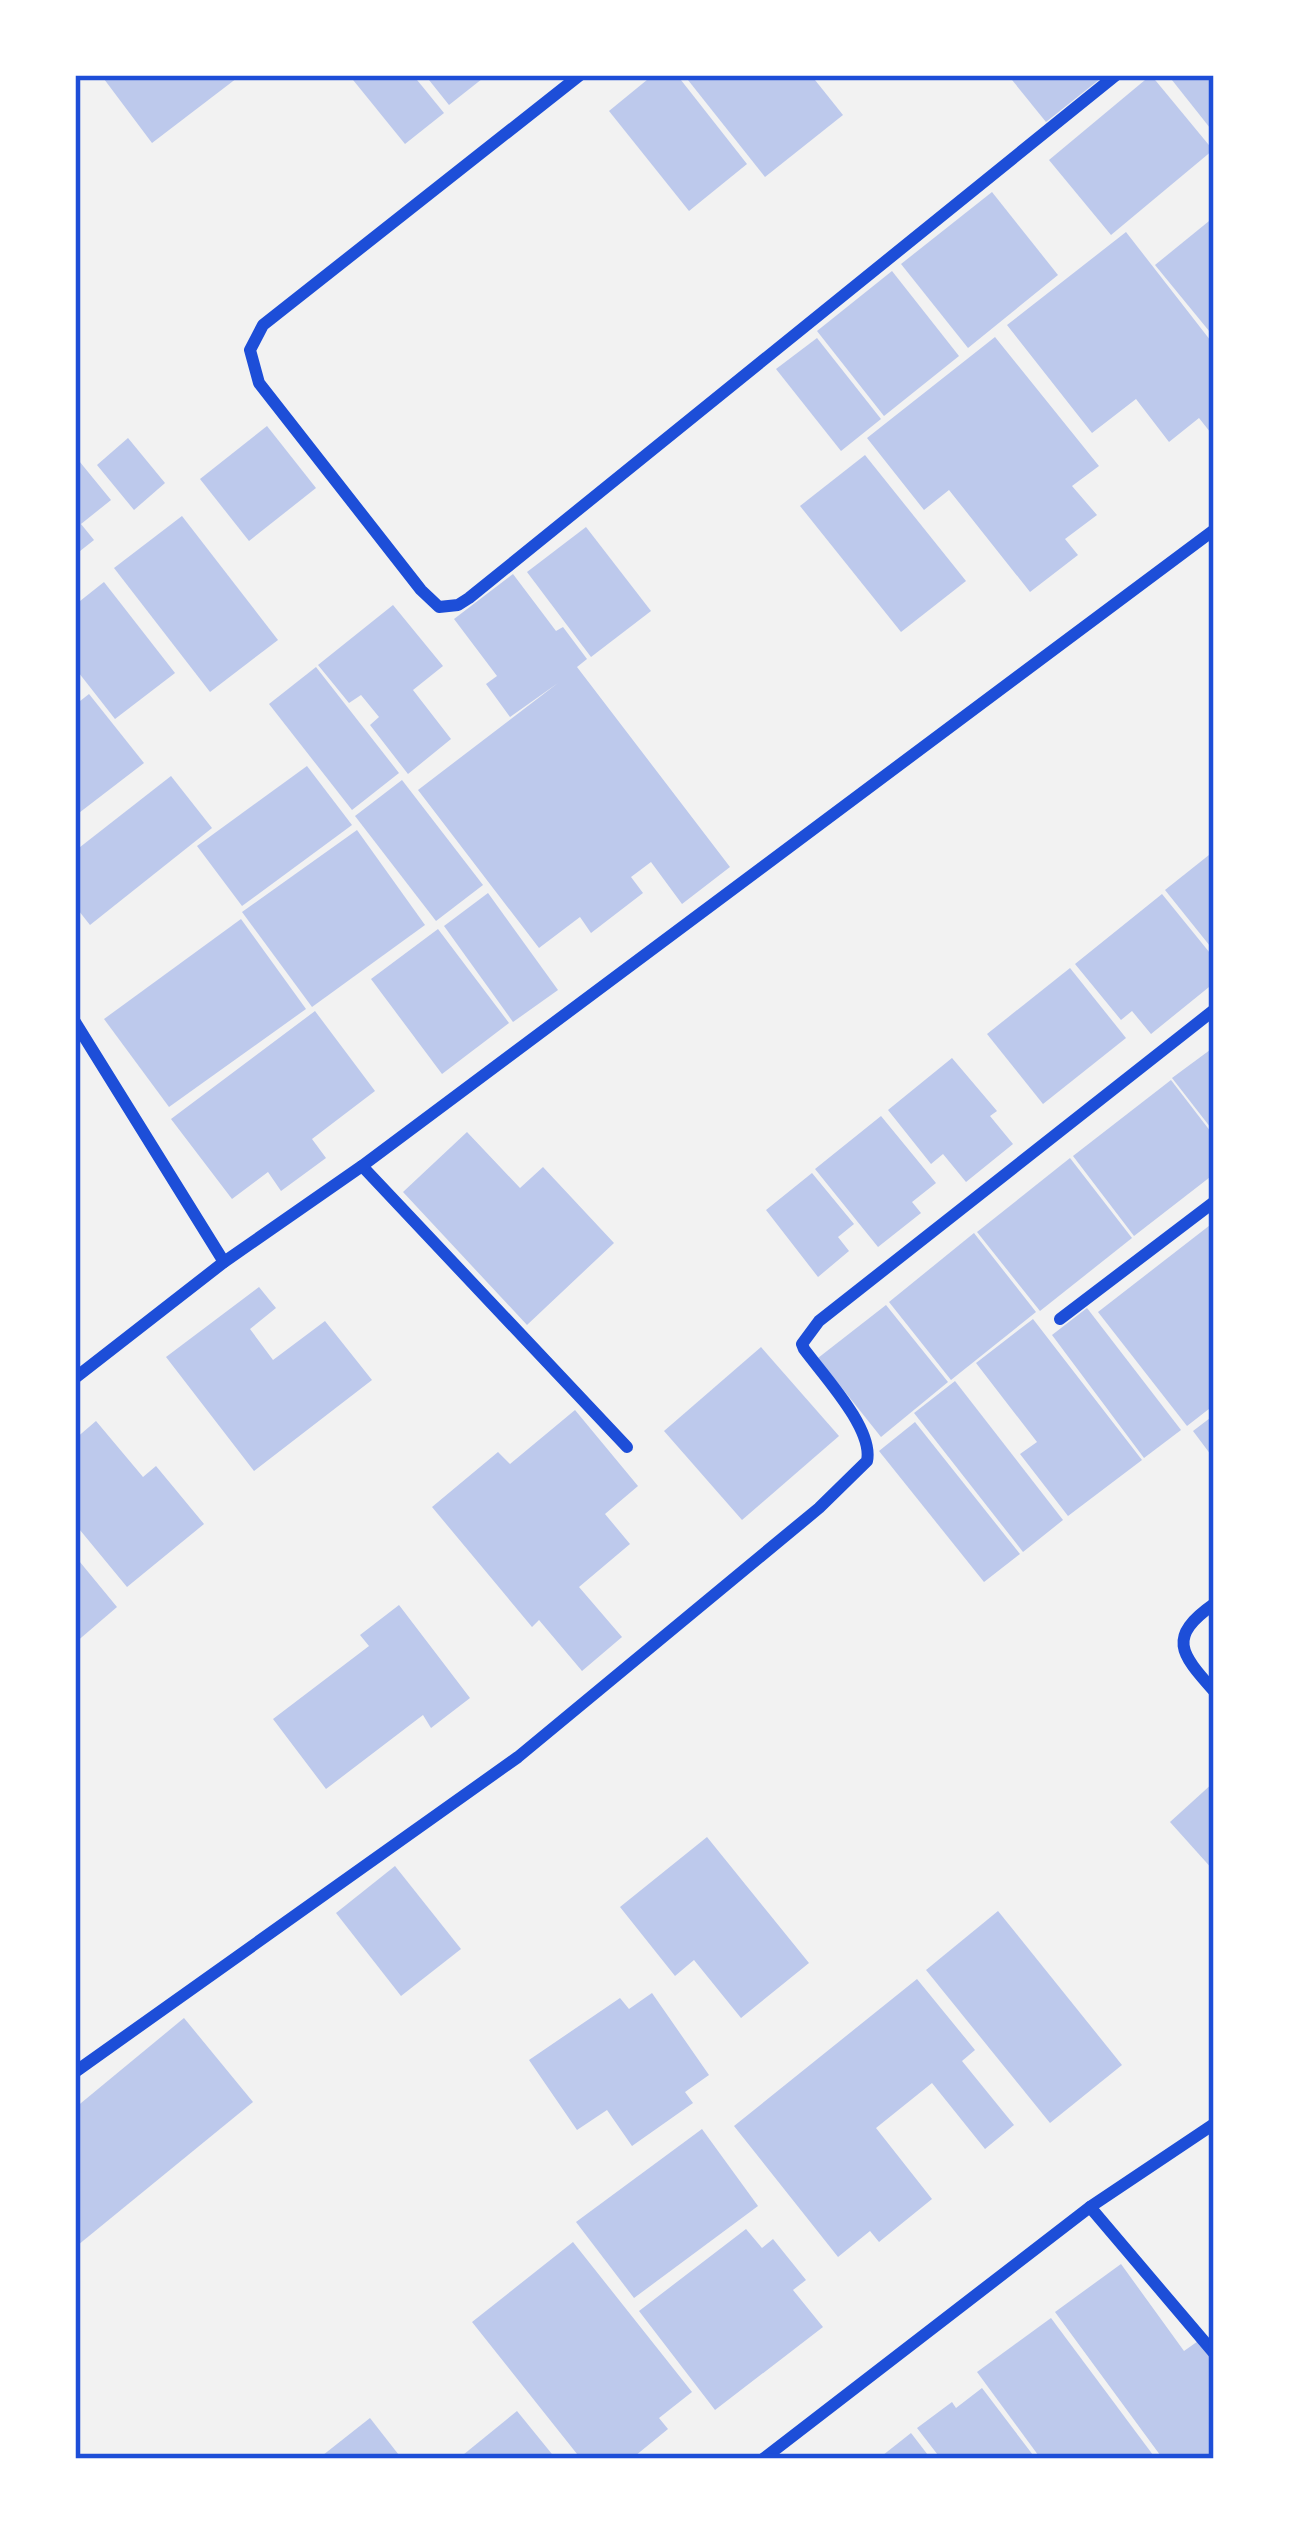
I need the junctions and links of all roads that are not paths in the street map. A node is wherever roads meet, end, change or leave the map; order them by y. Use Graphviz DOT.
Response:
graph roads {
  1 [pos="580,75"];
  2 [pos="1116,75"];
  3 [pos="1214,530"];
  4 [pos="1214,1010"];
  5 [pos="75,1022"];
  6 [pos="362,1166"];
  7 [pos="1214,1202"];
  8 [pos="224,1262"];
  9 [pos="1060,1319"];
  10 [pos="75,1378"];
  11 [pos="627,1447"];
  12 [pos="1214,1604"];
  13 [pos="1214,1691"];
  14 [pos="75,2072"];
  15 [pos="1214,2124"];
  16 [pos="1090,2207"];
  17 [pos="1214,2353"];
  18 [pos="763,2459"];
  1 -- 2 [label="street"];
  3 -- 6 [label="street"];
  4 -- 14 [label="street"];
  5 -- 8 [label="street"];
  6 -- 8 [label="street"];
  6 -- 11 [label="street"];
  7 -- 9 [label="street"];
  8 -- 10 [label="street"];
  12 -- 13 [label="street"];
  15 -- 16 [label="street"];
  16 -- 17 [label="street"];
  16 -- 18 [label="street"];
}
